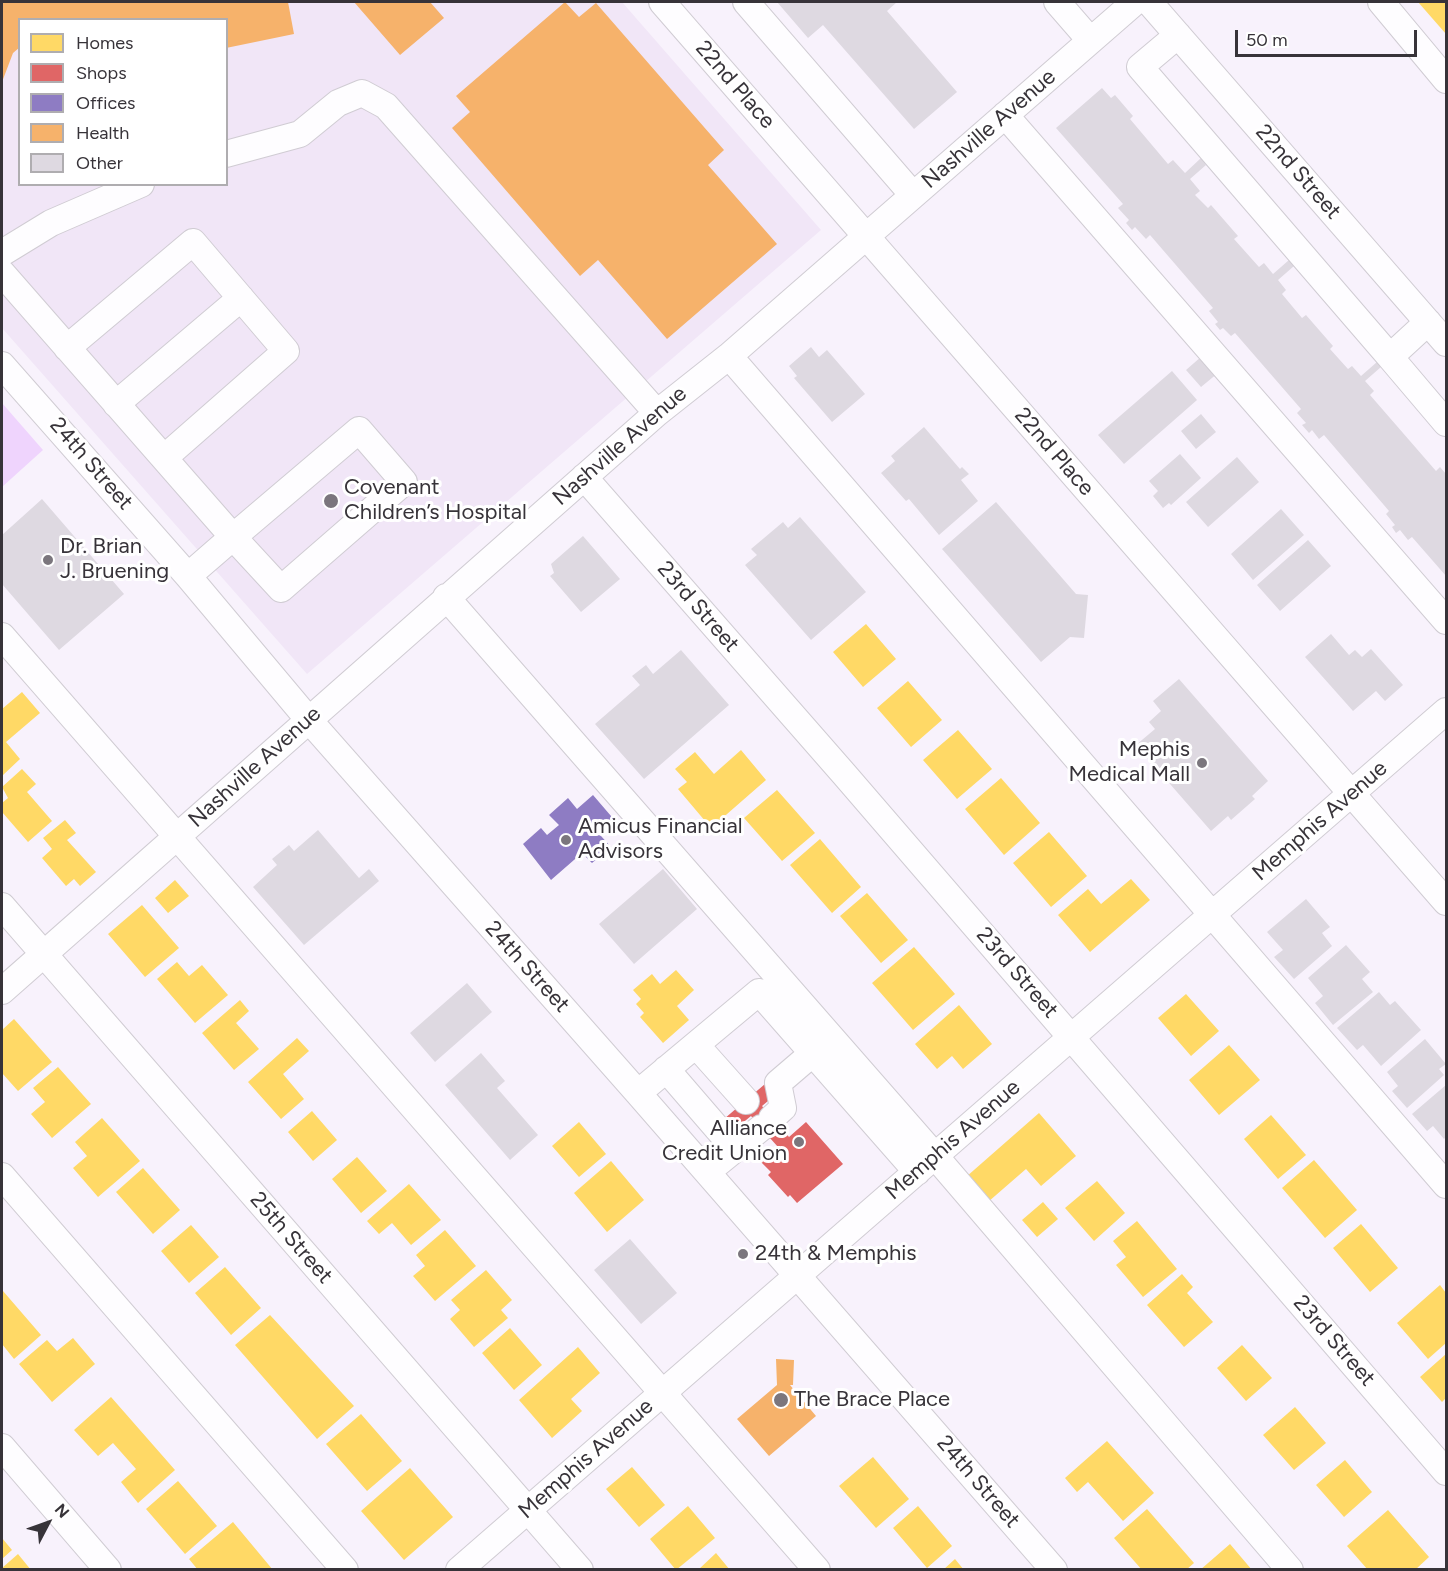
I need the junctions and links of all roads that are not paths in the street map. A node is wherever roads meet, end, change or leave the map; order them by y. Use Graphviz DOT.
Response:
graph roads {
  1 [pos="662,2"];
  2 [pos="746,2"];
  3 [pos="1057,2"];
  4 [pos="1135,2"];
  5 [pos="1149,2"];
  6 [pos="1381,2"];
  7 [pos="1178,35"];
  8 [pos="1090,40"];
  9 [pos="1446,80"];
  10 [pos="1005,115"];
  11 [pos="228,153"];
  12 [pos="127,187"];
  13 [pos="913,195"];
  14 [pos="866,236"];
  15 [pos="2,253"];
  16 [pos="2,273"];
  17 [pos="241,298"];
  18 [pos="1428,322"];
  19 [pos="1446,343"];
  20 [pos="67,348"];
  21 [pos="729,356"];
  22 [pos="1390,357"];
  23 [pos="2,365"];
  24 [pos="116,404"];
  25 [pos="657,413"];
  26 [pos="1446,423"];
  27 [pos="164,458"];
  28 [pos="584,477"];
  29 [pos="233,537"];
  30 [pos="188,576"];
  31 [pos="446,597"];
  32 [pos="1446,621"];
  33 [pos="2,636"];
  34 [pos="1446,711"];
  35 [pos="308,719"];
  36 [pos="1352,793"];
  37 [pos="178,837"];
  38 [pos="1446,902"];
  39 [pos="2,906"];
  40 [pos="1212,915"];
  41 [pos="44,954"];
  42 [pos="2,991"];
  43 [pos="1072,1037"];
  44 [pos="696,1045"];
  45 [pos="813,1053"];
  46 [pos="666,1069"];
  47 [pos="638,1093"];
  48 [pos="746,1101"];
  49 [pos="735,1149"];
  50 [pos="926,1164"];
  51 [pos="707,1172"];
  52 [pos="2,1176"];
  53 [pos="1446,1185"];
  54 [pos="798,1275"];
  55 [pos="662,1393"];
  56 [pos="2,1448"];
  57 [pos="1446,1472"];
  58 [pos="528,1510"];
  59 [pos="108,1569"];
  60 [pos="345,1569"];
  61 [pos="459,1569"];
  62 [pos="580,1569"];
  63 [pos="817,1569"];
  64 [pos="1054,1569"];
  65 [pos="1290,1569"];
  1 -- 14 [label="street, 22nd Place"];
  2 -- 13 [label="street"];
  3 -- 8 [label="street"];
  4 -- 8 [label="street, Nashville Avenue"];
  5 -- 7 [label="street, 22nd Street"];
  6 -- 9 [label="street"];
  7 -- 18 [label="street, 22nd Street"];
  7 -- 22 [label="street"];
  8 -- 10 [label="street, Nashville Avenue"];
  10 -- 13 [label="street, Nashville Avenue"];
  10 -- 32 [label="street"];
  11 -- 25 [label="street"];
  12 -- 15 [label="street"];
  13 -- 14 [label="street, Nashville Avenue"];
  14 -- 21 [label="street, Nashville Avenue"];
  14 -- 36 [label="street, 22nd Place"];
  16 -- 20 [label="street"];
  17 -- 20 [label="street"];
  17 -- 24 [label="street"];
  17 -- 27 [label="street"];
  18 -- 19 [label="street, 22nd Street"];
  18 -- 22 [label="street"];
  20 -- 24 [label="street"];
  21 -- 25 [label="street, Nashville Avenue"];
  21 -- 40 [label="street"];
  22 -- 26 [label="street"];
  23 -- 30 [label="street, 24th Street"];
  24 -- 27 [label="street"];
  25 -- 28 [label="street, Nashville Avenue"];
  27 -- 29 [label="street"];
  28 -- 31 [label="street, Nashville Avenue"];
  28 -- 43 [label="street, 23rd Street"];
  29 -- 29 [label="street"];
  29 -- 30 [label="street"];
  30 -- 35 [label="street, 24th Street"];
  31 -- 35 [label="street, Nashville Avenue"];
  31 -- 50 [label="street"];
  33 -- 37 [label="street"];
  34 -- 36 [label="street, Memphis Avenue"];
  35 -- 37 [label="street, Nashville Avenue"];
  35 -- 47 [label="street, 24th Street"];
  36 -- 38 [label="street, 22nd Place"];
  36 -- 40 [label="street, Memphis Avenue"];
  37 -- 41 [label="street, Nashville Avenue"];
  37 -- 55 [label="street"];
  39 -- 41 [label="street, 25th Street"];
  40 -- 43 [label="street, Memphis Avenue"];
  40 -- 53 [label="street"];
  41 -- 42 [label="street, Nashville Avenue"];
  41 -- 58 [label="street, 25th Street"];
  43 -- 50 [label="street, Memphis Avenue"];
  43 -- 57 [label="street, 23rd Street"];
  44 -- 45 [label="street"];
  44 -- 46 [label="street"];
  44 -- 48 [label="street"];
  45 -- 49 [label="street"];
  45 -- 50 [label="street"];
  46 -- 47 [label="street"];
  46 -- 49 [label="street"];
  47 -- 51 [label="street, 24th Street"];
  49 -- 51 [label="street"];
  50 -- 54 [label="street, Memphis Avenue"];
  50 -- 65 [label="street"];
  51 -- 54 [label="street, 24th Street"];
  52 -- 60 [label="street"];
  54 -- 55 [label="street, Memphis Avenue"];
  54 -- 64 [label="street, 24th Street"];
  55 -- 58 [label="street, Memphis Avenue"];
  55 -- 63 [label="street"];
  56 -- 59 [label="street"];
  58 -- 61 [label="street, Memphis Avenue"];
  58 -- 62 [label="street, 25th Street"];
}
